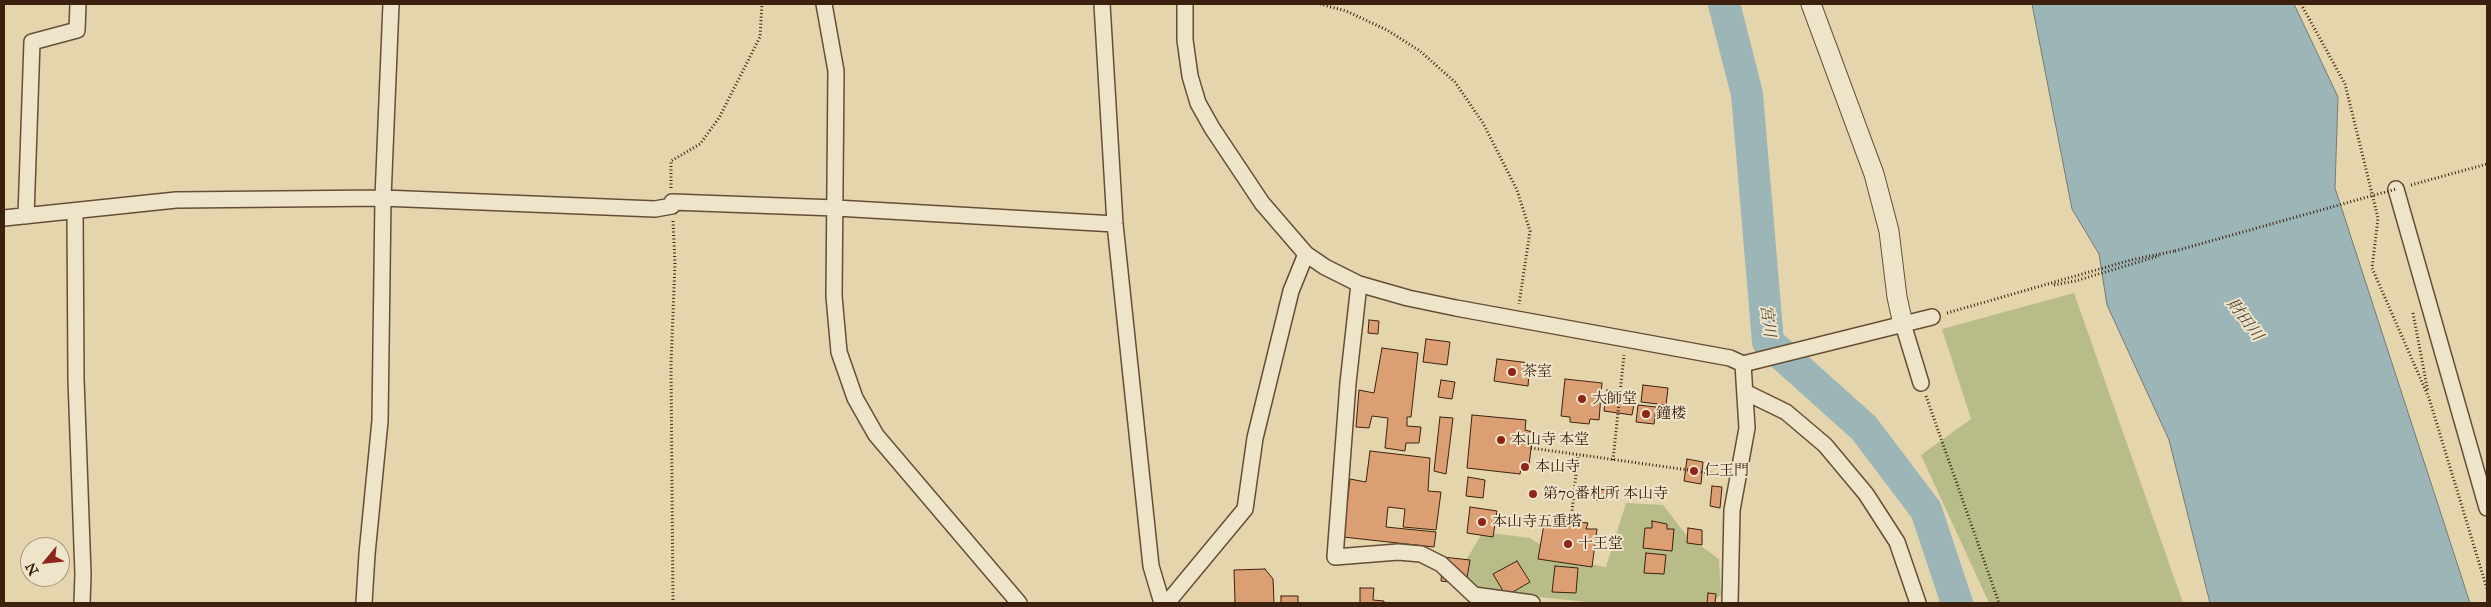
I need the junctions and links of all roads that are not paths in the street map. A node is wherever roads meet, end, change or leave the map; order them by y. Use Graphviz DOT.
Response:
graph roads {
  1 [pos="78,4"];
  2 [pos="391,4"];
  3 [pos="824,4"];
  4 [pos="1102,4"];
  5 [pos="1185,4"];
  6 [pos="1811,4"];
  7 [pos="2396,189"];
  8 [pos="383,198"];
  9 [pos="836,208"];
  10 [pos="75,211"];
  11 [pos="26,216"];
  12 [pos="4,218"];
  13 [pos="1115,224"];
  14 [pos="1306,254"];
  15 [pos="1359,284"];
  16 [pos="1932,318"];
  17 [pos="1903,324"];
  18 [pos="1747,363"];
  19 [pos="1921,383"];
  20 [pos="1746,392"];
  21 [pos="2487,508"];
  22 [pos="82,603"];
  23 [pos="364,603"];
  24 [pos="1019,603"];
  25 [pos="1162,603"];
  26 [pos="1167,603"];
  27 [pos="1532,603"];
  28 [pos="1730,603"];
  29 [pos="1918,603"];
  1 -- 11 [label="street"];
  2 -- 8 [label="street"];
  3 -- 9 [label="street"];
  4 -- 13 [label="street"];
  5 -- 14 [label="street"];
  6 -- 17 [label="street"];
  7 -- 21 [label="street"];
  8 -- 9 [label="street"];
  8 -- 10 [label="street"];
  8 -- 23 [label="street"];
  9 -- 13 [label="street"];
  9 -- 24 [label="street"];
  10 -- 11 [label="street"];
  10 -- 22 [label="street"];
  11 -- 12 [label="street"];
  13 -- 25 [label="street"];
  14 -- 15 [label="street"];
  14 -- 26 [label="street"];
  15 -- 18 [label="street"];
  15 -- 27 [label="street"];
  16 -- 17 [label="street"];
  17 -- 18 [label="street"];
  17 -- 19 [label="street"];
  18 -- 20 [label="street"];
  20 -- 28 [label="street"];
  20 -- 29 [label="street"];
}
